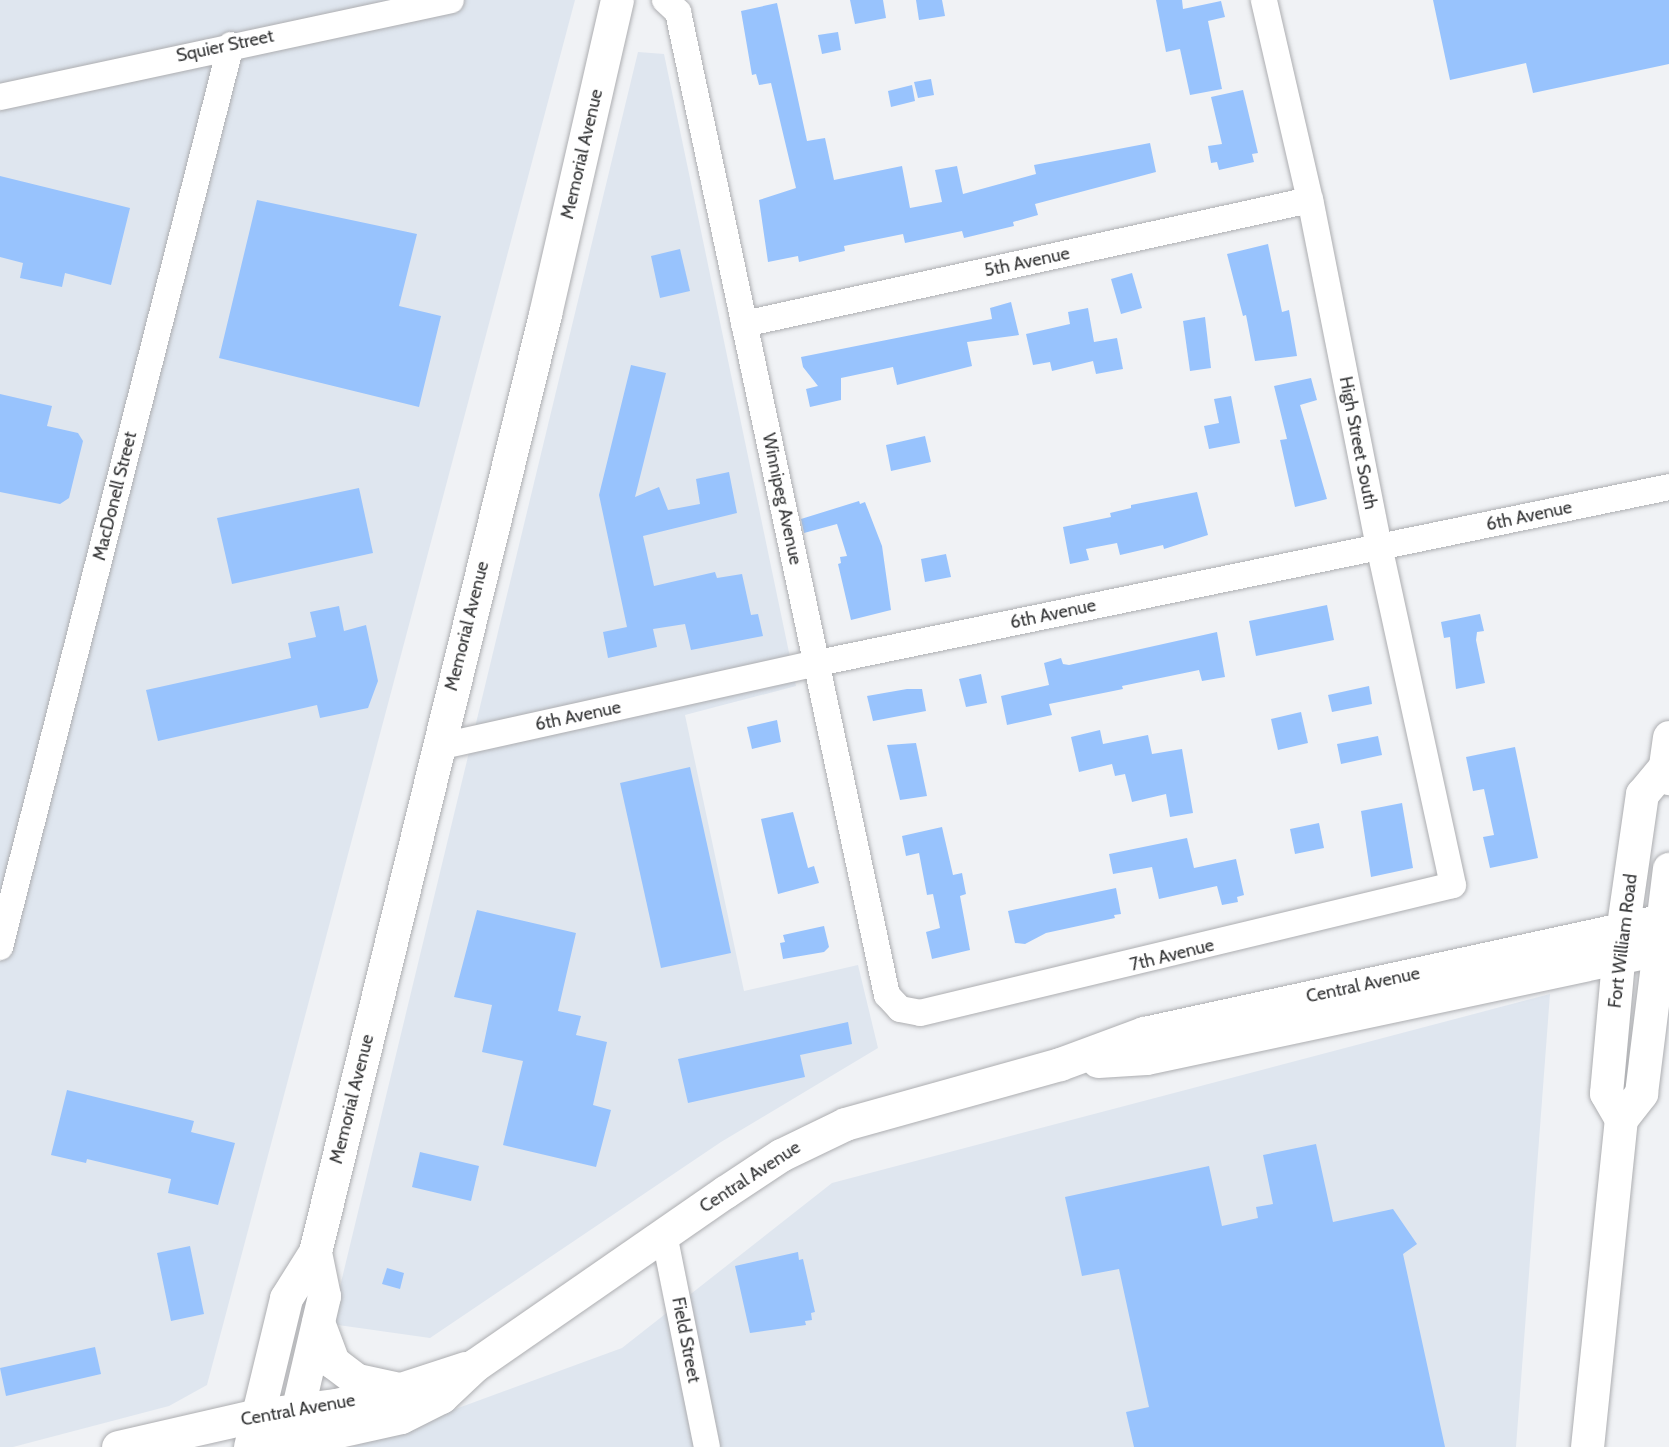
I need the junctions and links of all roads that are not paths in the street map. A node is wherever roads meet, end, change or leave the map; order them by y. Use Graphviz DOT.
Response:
graph roads {
  1 [pos="451,0"];
  2 [pos="617,0"];
  3 [pos="665,0"];
  4 [pos="1264,0"];
  5 [pos="231,45"];
  6 [pos="0,97"];
  7 [pos="1310,200"];
  8 [pos="744,324"];
  9 [pos="1669,487"];
  10 [pos="1379,547"];
  11 [pos="818,663"];
  12 [pos="438,747"];
  13 [pos="1668,761"];
  14 [pos="1669,869"];
  15 [pos="1453,885"];
  16 [pos="1624,928"];
  17 [pos="1665,934"];
  18 [pos="0,947"];
  19 [pos="1618,960"];
  20 [pos="892,1001"];
  21 [pos="1060,1064"];
  22 [pos="1621,1119"];
  23 [pos="664,1234"];
  24 [pos="315,1252"];
  25 [pos="318,1322"];
  26 [pos="401,1403"];
  27 [pos="298,1408"];
  28 [pos="258,1415"];
  29 [pos="282,1446"];
  30 [pos="118,1447"];
  31 [pos="250,1447"];
  32 [pos="357,1447"];
  33 [pos="707,1447"];
  34 [pos="1587,1447"];
  1 -- 5 [label="street, Squier Street"];
  2 -- 12 [label="main road, Memorial Avenue"];
  3 -- 8 [label="street, Winnipeg Avenue"];
  4 -- 7 [label="street, High Street South"];
  5 -- 6 [label="street, Squier Street"];
  5 -- 18 [label="street, MacDonell Street"];
  7 -- 8 [label="street, 5th Avenue"];
  7 -- 10 [label="street, High Street South"];
  8 -- 11 [label="street, Winnipeg Avenue"];
  9 -- 10 [label="street, 6th Avenue"];
  10 -- 11 [label="street, 6th Avenue"];
  10 -- 15 [label="street, High Street South"];
  11 -- 12 [label="street, 6th Avenue"];
  11 -- 20 [label="street, Winnipeg Avenue"];
  12 -- 24 [label="main road, Memorial Avenue"];
  13 -- 16 [label="main road, Fort William Road"];
  14 -- 17 [label="main road, Fort William Road"];
  15 -- 20 [label="street, 7th Avenue"];
  16 -- 17 [label="main road, Central Avenue"];
  16 -- 19 [label="main road, Fort William Road"];
  16 -- 21 [label="main road, Central Avenue"];
  17 -- 19 [label="main road, Central Avenue"];
  17 -- 22 [label="main road, Fort William Road"];
  19 -- 21 [label="main road, Central Avenue"];
  19 -- 22 [label="main road, Fort William Road"];
  21 -- 23 [label="main road, Central Avenue"];
  22 -- 34 [label="main road"];
  23 -- 26 [label="main road, Central Avenue"];
  23 -- 33 [label="street, Field Street"];
  24 -- 25 [label="main road, Memorial Avenue"];
  24 -- 28 [label="main road, Memorial Avenue"];
  25 -- 26 [label="main road"];
  25 -- 27 [label="main road, Memorial Avenue"];
  26 -- 27 [label="main road, Central Avenue"];
  26 -- 29 [label="main road, Central Avenue"];
  26 -- 32 [label="main road"];
  27 -- 28 [label="main road, Central Avenue"];
  27 -- 29 [label="main road, Memorial Avenue"];
  28 -- 30 [label="main road, Central Avenue"];
  28 -- 31 [label="main road, Memorial Avenue"];
}
